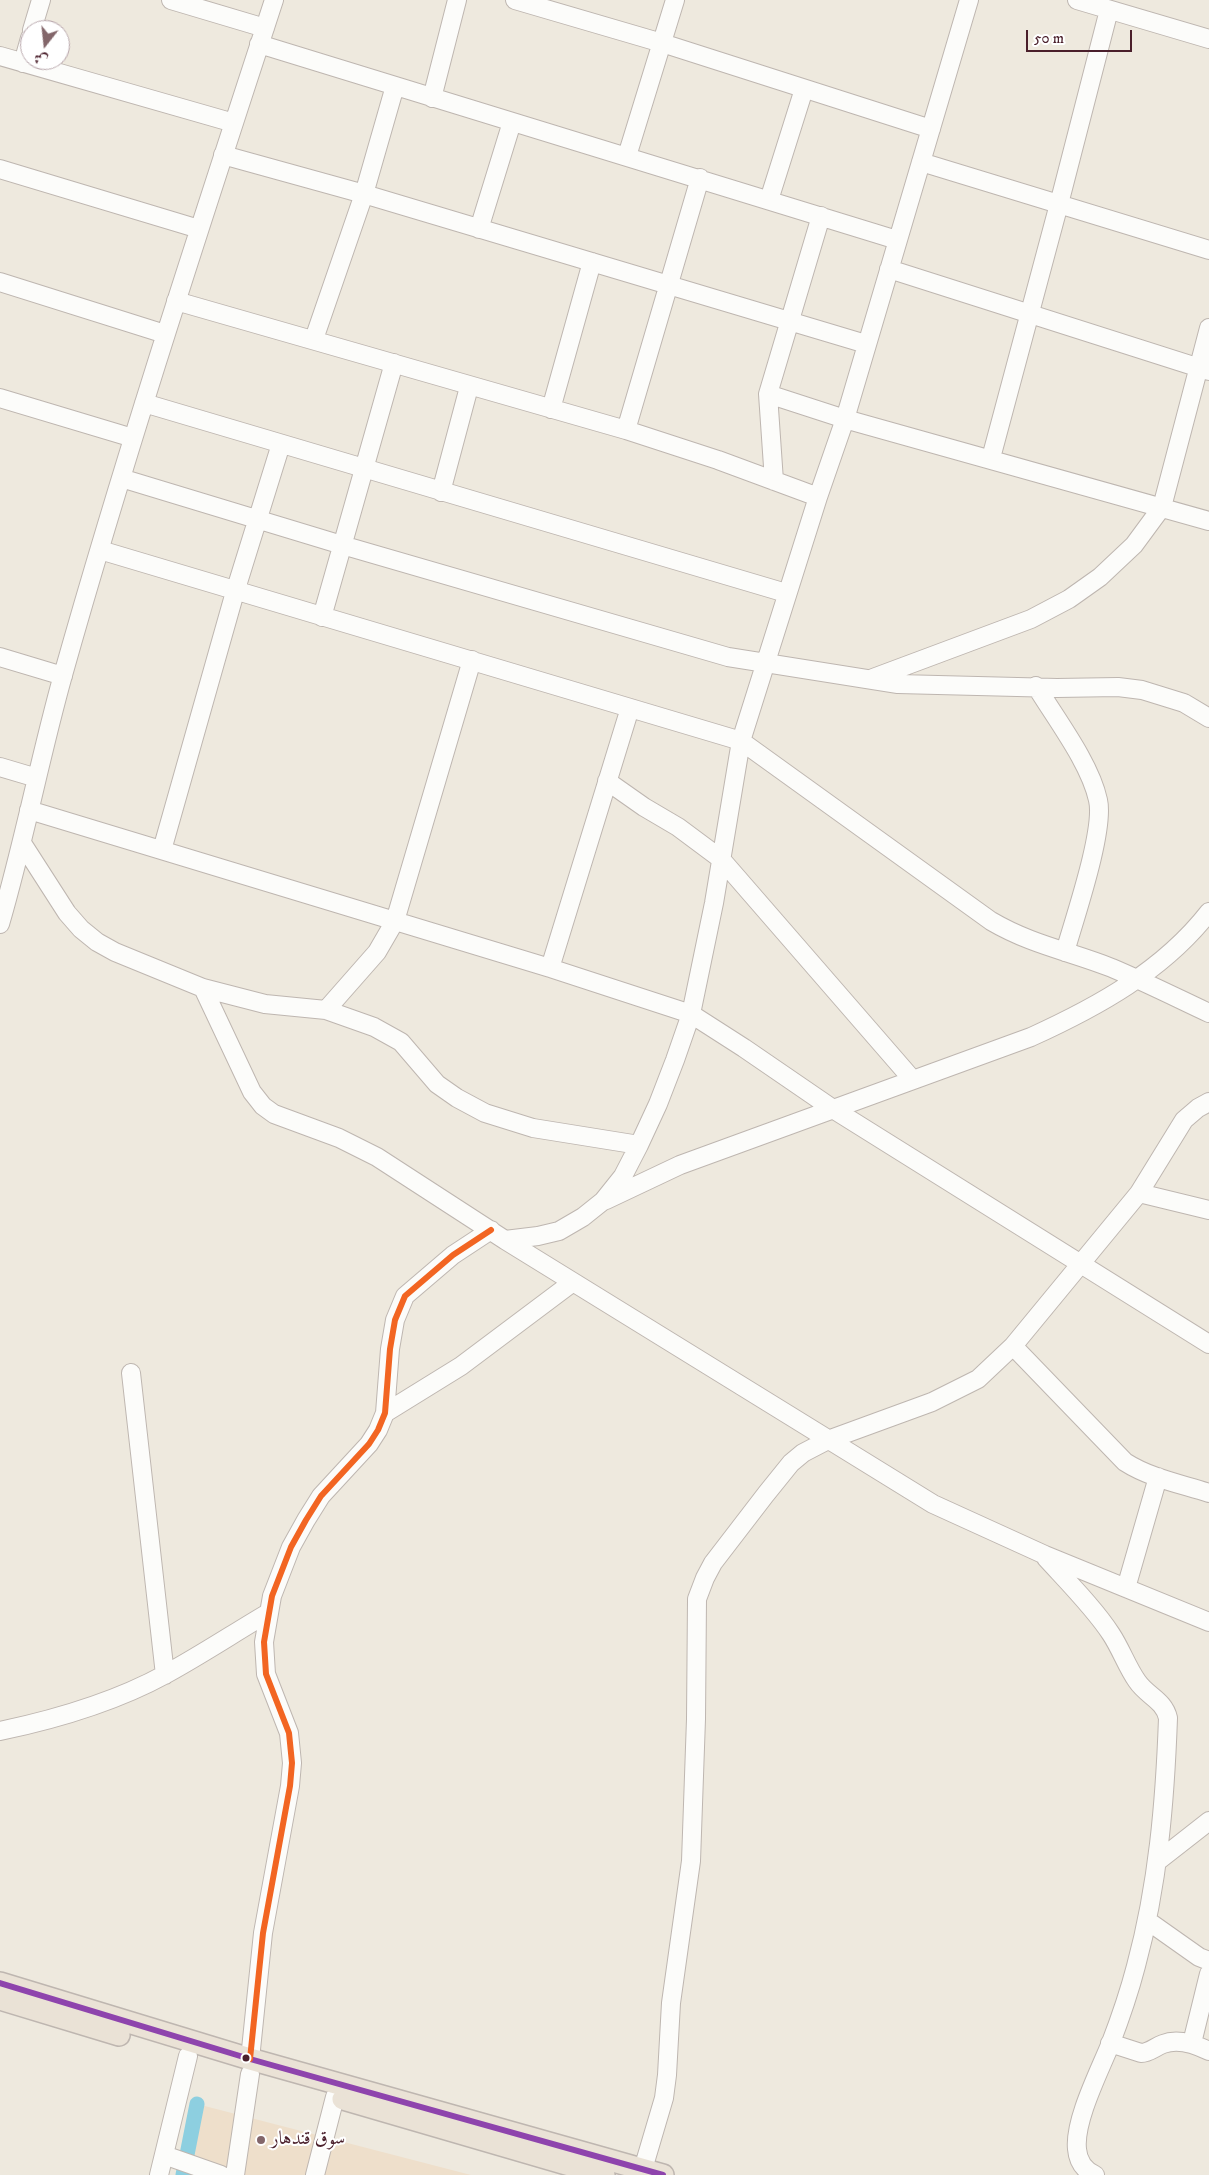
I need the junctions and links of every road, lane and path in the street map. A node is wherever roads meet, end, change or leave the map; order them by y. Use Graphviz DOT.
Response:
graph roads {
  1 [pos="41,0"];
  2 [pos="171,0"];
  3 [pos="274,0"];
  4 [pos="457,0"];
  5 [pos="515,0"];
  6 [pos="675,0"];
  7 [pos="969,0"];
  8 [pos="1077,0"];
  9 [pos="1109,10"];
  10 [pos="35,20"];
  11 [pos="262,36"];
  12 [pos="1209,39"];
  13 [pos="662,43"];
  14 [pos="0,56"];
  15 [pos="20,62"];
  16 [pos="48,70"];
  17 [pos="395,86"];
  18 [pos="804,89"];
  19 [pos="432,98"];
  20 [pos="512,122"];
  21 [pos="234,123"];
  22 [pos="931,128"];
  23 [pos="223,155"];
  24 [pos="627,156"];
  25 [pos="921,162"];
  26 [pos="0,169"];
  27 [pos="700,178"];
  28 [pos="364,194"];
  29 [pos="769,200"];
  30 [pos="1060,204"];
  31 [pos="821,216"];
  32 [pos="199,229"];
  33 [pos="479,229"];
  34 [pos="897,240"];
  35 [pos="1209,250"];
  36 [pos="592,262"];
  37 [pos="888,269"];
  38 [pos="0,282"];
  39 [pos="668,285"];
  40 [pos="176,301"];
  41 [pos="1030,314"];
  42 [pos="790,321"];
  43 [pos="1209,328"];
  44 [pos="165,334"];
  45 [pos="314,340"];
  46 [pos="866,344"];
  47 [pos="394,363"];
  48 [pos="1204,369"];
  49 [pos="469,387"];
  50 [pos="768,394"];
  51 [pos="0,398"];
  52 [pos="144,403"];
  53 [pos="551,409"];
  54 [pos="845,419"];
  55 [pos="626,430"];
  56 [pos="133,438"];
  57 [pos="281,444"];
  58 [pos="990,458"];
  59 [pos="362,469"];
  60 [pos="121,478"];
  61 [pos="774,481"];
  62 [pos="441,492"];
  63 [pos="818,497"];
  64 [pos="1162,507"];
  65 [pos="258,518"];
  66 [pos="1209,521"];
  67 [pos="342,544"];
  68 [pos="100,550"];
  69 [pos="235,592"];
  70 [pos="786,593"];
  71 [pos="322,617"];
  72 [pos="0,657"];
  73 [pos="472,660"];
  74 [pos="766,663"];
  75 [pos="63,676"];
  76 [pos="871,680"];
  77 [pos="1036,686"];
  78 [pos="630,708"];
  79 [pos="1209,718"];
  80 [pos="741,741"];
  81 [pos="0,767"];
  82 [pos="37,778"];
  83 [pos="607,780"];
  84 [pos="29,810"];
  85 [pos="22,843"];
  86 [pos="162,850"];
  87 [pos="721,859"];
  88 [pos="6,882"];
  89 [pos="1207,920"];
  90 [pos="395,921"];
  91 [pos="0,924"];
  92 [pos="1064,952"];
  93 [pos="550,968"];
  94 [pos="1136,979"];
  95 [pos="204,988"];
  96 [pos="326,1010"];
  97 [pos="1209,1013"];
  98 [pos="691,1014"];
  99 [pos="912,1079"];
  100 [pos="1209,1102"];
  101 [pos="833,1109"];
  102 [pos="639,1145"];
  103 [pos="1139,1193"];
  104 [pos="603,1201"];
  105 [pos="1209,1210"];
  106 [pos="498,1235"];
  107 [pos="1080,1263"];
  108 [pos="573,1282"];
  109 [pos="1209,1344"];
  110 [pos="1013,1346"];
  111 [pos="131,1373"];
  112 [pos="385,1413"];
  113 [pos="828,1440"];
  114 [pos="1158,1477"];
  115 [pos="1209,1493"];
  116 [pos="1044,1555"];
  117 [pos="1126,1588"];
  118 [pos="268,1613"];
  119 [pos="1209,1622"];
  120 [pos="165,1675"];
  121 [pos="0,1731"];
  122 [pos="1209,1821"];
  123 [pos="1158,1861"];
  124 [pos="1148,1920"];
  125 [pos="1209,1961"];
  126 [pos="1209,1974"];
  127 [pos="0,1983"];
  128 [pos="0,1999"];
  129 [pos="1110,2043"];
  130 [pos="1192,2043"];
  131 [pos="1209,2050"];
  132 [pos="188,2056"];
  133 [pos="250,2067"];
  134 [pos="335,2097"];
  135 [pos="164,2155"];
  136 [pos="643,2169"];
  137 [pos="159,2175"];
  138 [pos="222,2175"];
  139 [pos="234,2175"];
  140 [pos="315,2175"];
  141 [pos="604,2175"];
  142 [pos="663,2175"];
  143 [pos="1095,2175"];
  1 -- 10 [label="street"];
  2 -- 11 [label="street"];
  3 -- 11 [label="street"];
  4 -- 19 [label="street"];
  5 -- 13 [label="street"];
  6 -- 13 [label="street"];
  7 -- 22 [label="street"];
  8 -- 9 [label="street"];
  9 -- 12 [label="street"];
  9 -- 30 [label="street"];
  11 -- 17 [label="street"];
  11 -- 21 [label="street"];
  13 -- 18 [label="street"];
  13 -- 24 [label="street"];
  14 -- 15 [label="street"];
  16 -- 21 [label="street"];
  17 -- 19 [label="street"];
  17 -- 28 [label="street"];
  18 -- 22 [label="street"];
  18 -- 29 [label="street"];
  19 -- 20 [label="street"];
  20 -- 24 [label="street"];
  20 -- 33 [label="street"];
  21 -- 23 [label="street"];
  22 -- 25 [label="street"];
  23 -- 28 [label="street"];
  23 -- 32 [label="street"];
  24 -- 27 [label="street"];
  25 -- 30 [label="street"];
  25 -- 34 [label="street"];
  26 -- 32 [label="street"];
  27 -- 29 [label="street"];
  27 -- 39 [label="street"];
  28 -- 33 [label="street"];
  28 -- 45 [label="street"];
  29 -- 31 [label="street"];
  30 -- 35 [label="street"];
  30 -- 41 [label="street"];
  31 -- 34 [label="street"];
  31 -- 42 [label="street"];
  32 -- 40 [label="street"];
  33 -- 36 [label="street"];
  34 -- 37 [label="street"];
  36 -- 39 [label="street"];
  36 -- 53 [label="street"];
  37 -- 41 [label="street"];
  37 -- 46 [label="street"];
  38 -- 44 [label="street"];
  39 -- 42 [label="street"];
  39 -- 55 [label="street"];
  40 -- 44 [label="street"];
  40 -- 45 [label="street"];
  41 -- 48 [label="street"];
  41 -- 58 [label="street"];
  42 -- 46 [label="street"];
  42 -- 50 [label="street"];
  43 -- 48 [label="street"];
  44 -- 52 [label="street"];
  45 -- 47 [label="street"];
  46 -- 54 [label="street"];
  47 -- 49 [label="street"];
  47 -- 59 [label="street"];
  48 -- 64 [label="street"];
  49 -- 53 [label="street"];
  49 -- 62 [label="street"];
  50 -- 54 [label="street"];
  50 -- 61 [label="street"];
  51 -- 56 [label="street"];
  52 -- 56 [label="street"];
  52 -- 57 [label="street"];
  53 -- 55 [label="street"];
  54 -- 58 [label="street"];
  54 -- 63 [label="street"];
  55 -- 61 [label="street"];
  56 -- 60 [label="street"];
  57 -- 59 [label="street"];
  57 -- 65 [label="street"];
  58 -- 64 [label="street"];
  59 -- 62 [label="street"];
  59 -- 67 [label="street"];
  60 -- 65 [label="street"];
  60 -- 68 [label="street"];
  61 -- 63 [label="street"];
  62 -- 70 [label="street"];
  63 -- 70 [label="street"];
  64 -- 66 [label="street"];
  64 -- 76 [label="street"];
  65 -- 67 [label="street"];
  65 -- 69 [label="street"];
  67 -- 71 [label="street"];
  67 -- 74 [label="street"];
  68 -- 69 [label="street"];
  68 -- 75 [label="street"];
  69 -- 71 [label="street"];
  69 -- 86 [label="street"];
  70 -- 74 [label="street"];
  71 -- 73 [label="street"];
  72 -- 75 [label="street"];
  73 -- 78 [label="street"];
  73 -- 90 [label="street"];
  74 -- 76 [label="street"];
  74 -- 80 [label="street"];
  75 -- 82 [label="street"];
  76 -- 77 [label="street"];
  77 -- 79 [label="street"];
  77 -- 92 [label="street"];
  78 -- 80 [label="street"];
  78 -- 83 [label="street"];
  80 -- 87 [label="street"];
  80 -- 92 [label="street"];
  81 -- 82 [label="street"];
  82 -- 84 [label="street"];
  83 -- 87 [label="street"];
  83 -- 93 [label="street"];
  84 -- 85 [label="street"];
  84 -- 86 [label="street"];
  85 -- 88 [label="street"];
  85 -- 95 [label="street"];
  86 -- 90 [label="street"];
  87 -- 98 [label="street"];
  87 -- 99 [label="street"];
  88 -- 91 [label="street"];
  89 -- 94 [label="street"];
  90 -- 93 [label="street"];
  90 -- 96 [label="street"];
  92 -- 94 [label="street"];
  93 -- 98 [label="street"];
  94 -- 97 [label="street"];
  94 -- 99 [label="street"];
  95 -- 96 [label="street"];
  95 -- 106 [label="street"];
  96 -- 102 [label="street"];
  98 -- 101 [label="street"];
  98 -- 102 [label="street"];
  99 -- 101 [label="street"];
  100 -- 103 [label="street"];
  101 -- 104 [label="street"];
  101 -- 107 [label="street"];
  102 -- 104 [label="street"];
  103 -- 105 [label="street"];
  103 -- 107 [label="street"];
  104 -- 106 [label="street"];
  106 -- 108 [label="street"];
  106 -- 112 [label="street"];
  107 -- 109 [label="street"];
  107 -- 110 [label="street"];
  108 -- 112 [label="street"];
  108 -- 113 [label="street"];
  110 -- 113 [label="street"];
  110 -- 114 [label="street"];
  111 -- 120 [label="street"];
  112 -- 118 [label="street"];
  113 -- 116 [label="street"];
  113 -- 136 [label="street"];
  114 -- 115 [label="street"];
  114 -- 117 [label="street"];
  116 -- 117 [label="street"];
  116 -- 123 [label="street"];
  117 -- 119 [label="street"];
  118 -- 120 [label="street"];
  118 -- 133 [label="street"];
  120 -- 121 [label="street"];
  122 -- 123 [label="street"];
  123 -- 124 [label="street"];
  124 -- 125 [label="street"];
  124 -- 129 [label="street"];
  126 -- 130 [label="street"];
  127 -- 133 [label="main road"];
  128 -- 132 [label="main road"];
  129 -- 130 [label="street"];
  129 -- 143 [label="street"];
  130 -- 131 [label="street"];
  132 -- 133 [label="main road"];
  132 -- 135 [label="street"];
  133 -- 134 [label="main road"];
  133 -- 136 [label="main road"];
  133 -- 139 [label="street"];
  134 -- 140 [label="street"];
  134 -- 141 [label="main road"];
  135 -- 137 [label="street"];
  135 -- 138 [label="street"];
  136 -- 142 [label="main road"];
}
